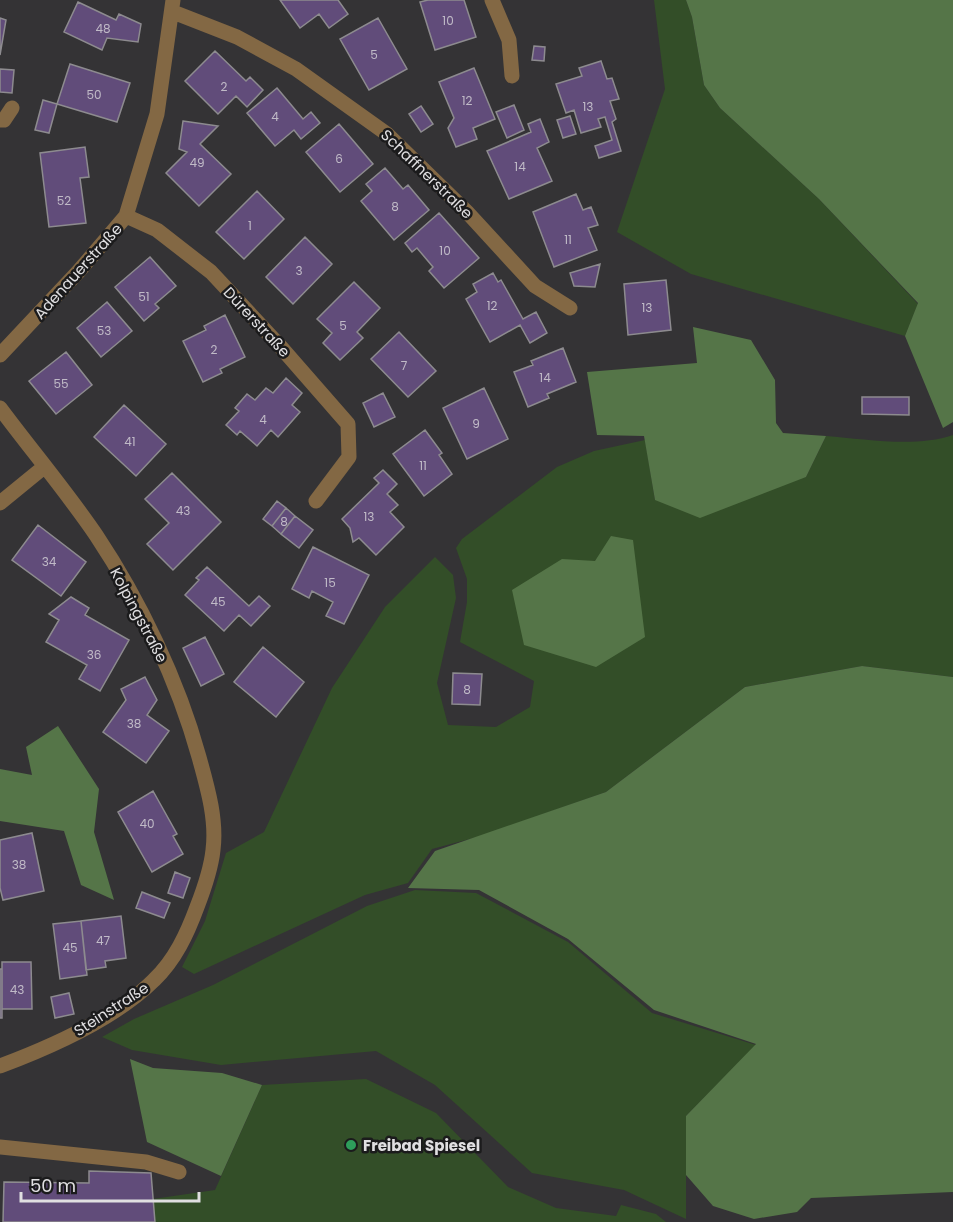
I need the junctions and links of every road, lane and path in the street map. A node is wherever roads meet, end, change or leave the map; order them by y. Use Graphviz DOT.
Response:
graph roads {
  1 [pos="492,0"];
  2 [pos="173,6"];
  3 [pos="512,75"];
  4 [pos="12,108"];
  5 [pos="0,120"];
  6 [pos="126,216"];
  7 [pos="570,308"];
  8 [pos="0,355"];
  9 [pos="0,408"];
  10 [pos="44,467"];
  11 [pos="316,501"];
  12 [pos="0,503"];
  13 [pos="213,850"];
  14 [pos="0,1066"];
  15 [pos="0,1147"];
  16 [pos="179,1172"];
  1 -- 3 [label="street"];
  2 -- 6 [label="street, Adenauerstraße"];
  2 -- 7 [label="street, Schaffnerstraße"];
  4 -- 5 [label="street"];
  6 -- 8 [label="street, Adenauerstraße"];
  6 -- 11 [label="street, Dürerstraße"];
  9 -- 10 [label="street, Kolpingstraße"];
  10 -- 12 [label="street"];
  10 -- 13 [label="street, Kolpingstraße"];
  13 -- 14 [label="street, Steinstraße"];
  15 -- 16 [label="street"];
}
